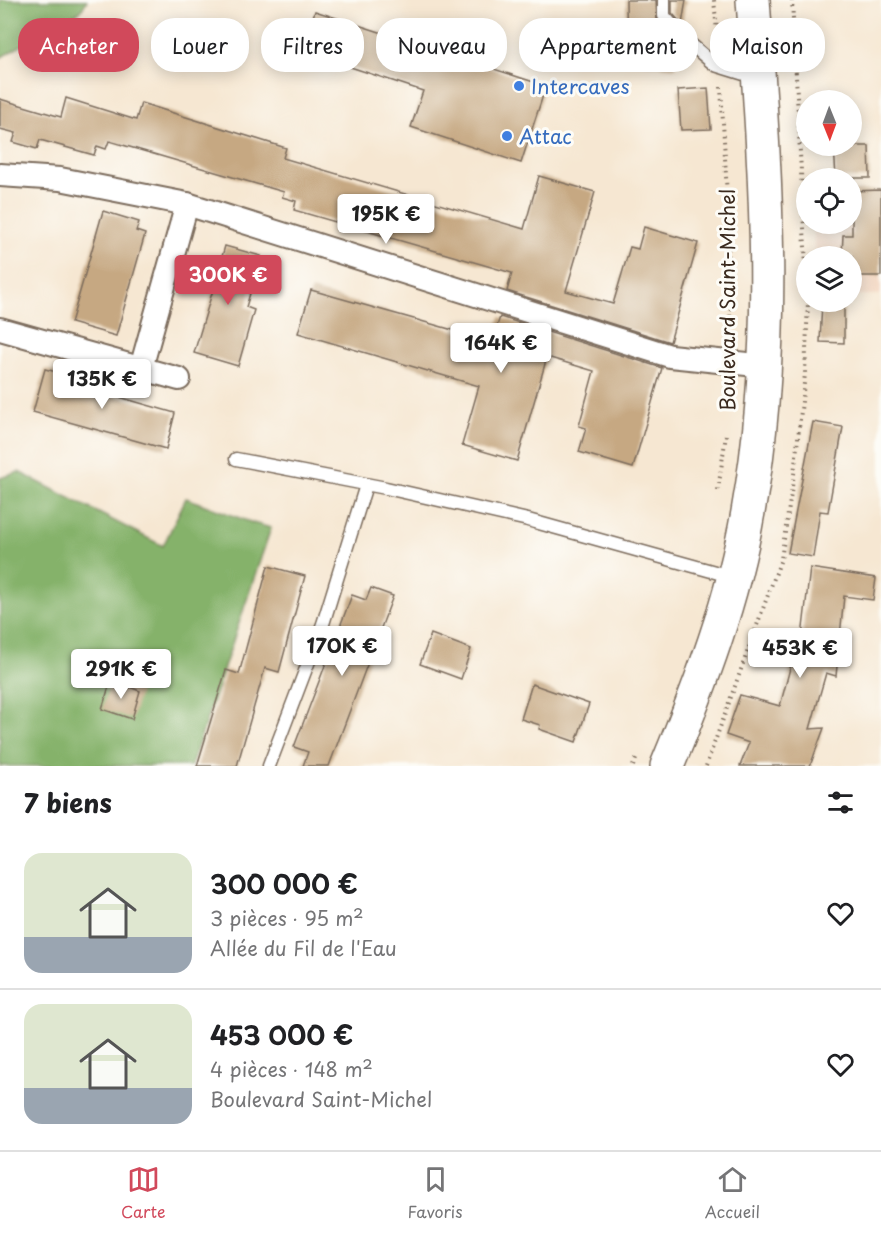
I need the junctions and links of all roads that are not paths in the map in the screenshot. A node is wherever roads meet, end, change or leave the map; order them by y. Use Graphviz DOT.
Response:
graph roads {
  1 [pos="664,0"];
  2 [pos="753,0"];
  3 [pos="759,79"];
  4 [pos="0,175"];
  5 [pos="187,204"];
  6 [pos="0,329"];
  7 [pos="766,366"];
  8 [pos="141,368"];
  9 [pos="178,379"];
  10 [pos="236,459"];
  11 [pos="366,485"];
  12 [pos="734,578"];
  13 [pos="652,761"];
  14 [pos="269,766"];
  1 -- 3 [label="lane"];
  2 -- 3 [label="main road, Boulevard Saint-Michel"];
  3 -- 7 [label="main road, Boulevard Saint-Michel"];
  4 -- 5 [label="street"];
  5 -- 7 [label="street"];
  5 -- 8 [label="street"];
  6 -- 8 [label="street"];
  7 -- 12 [label="main road, Boulevard Saint-Michel"];
  8 -- 9 [label="street"];
  10 -- 11 [label="lane"];
  11 -- 12 [label="lane"];
  11 -- 14 [label="lane"];
  12 -- 13 [label="main road, Boulevard Saint-Michel"];
}
